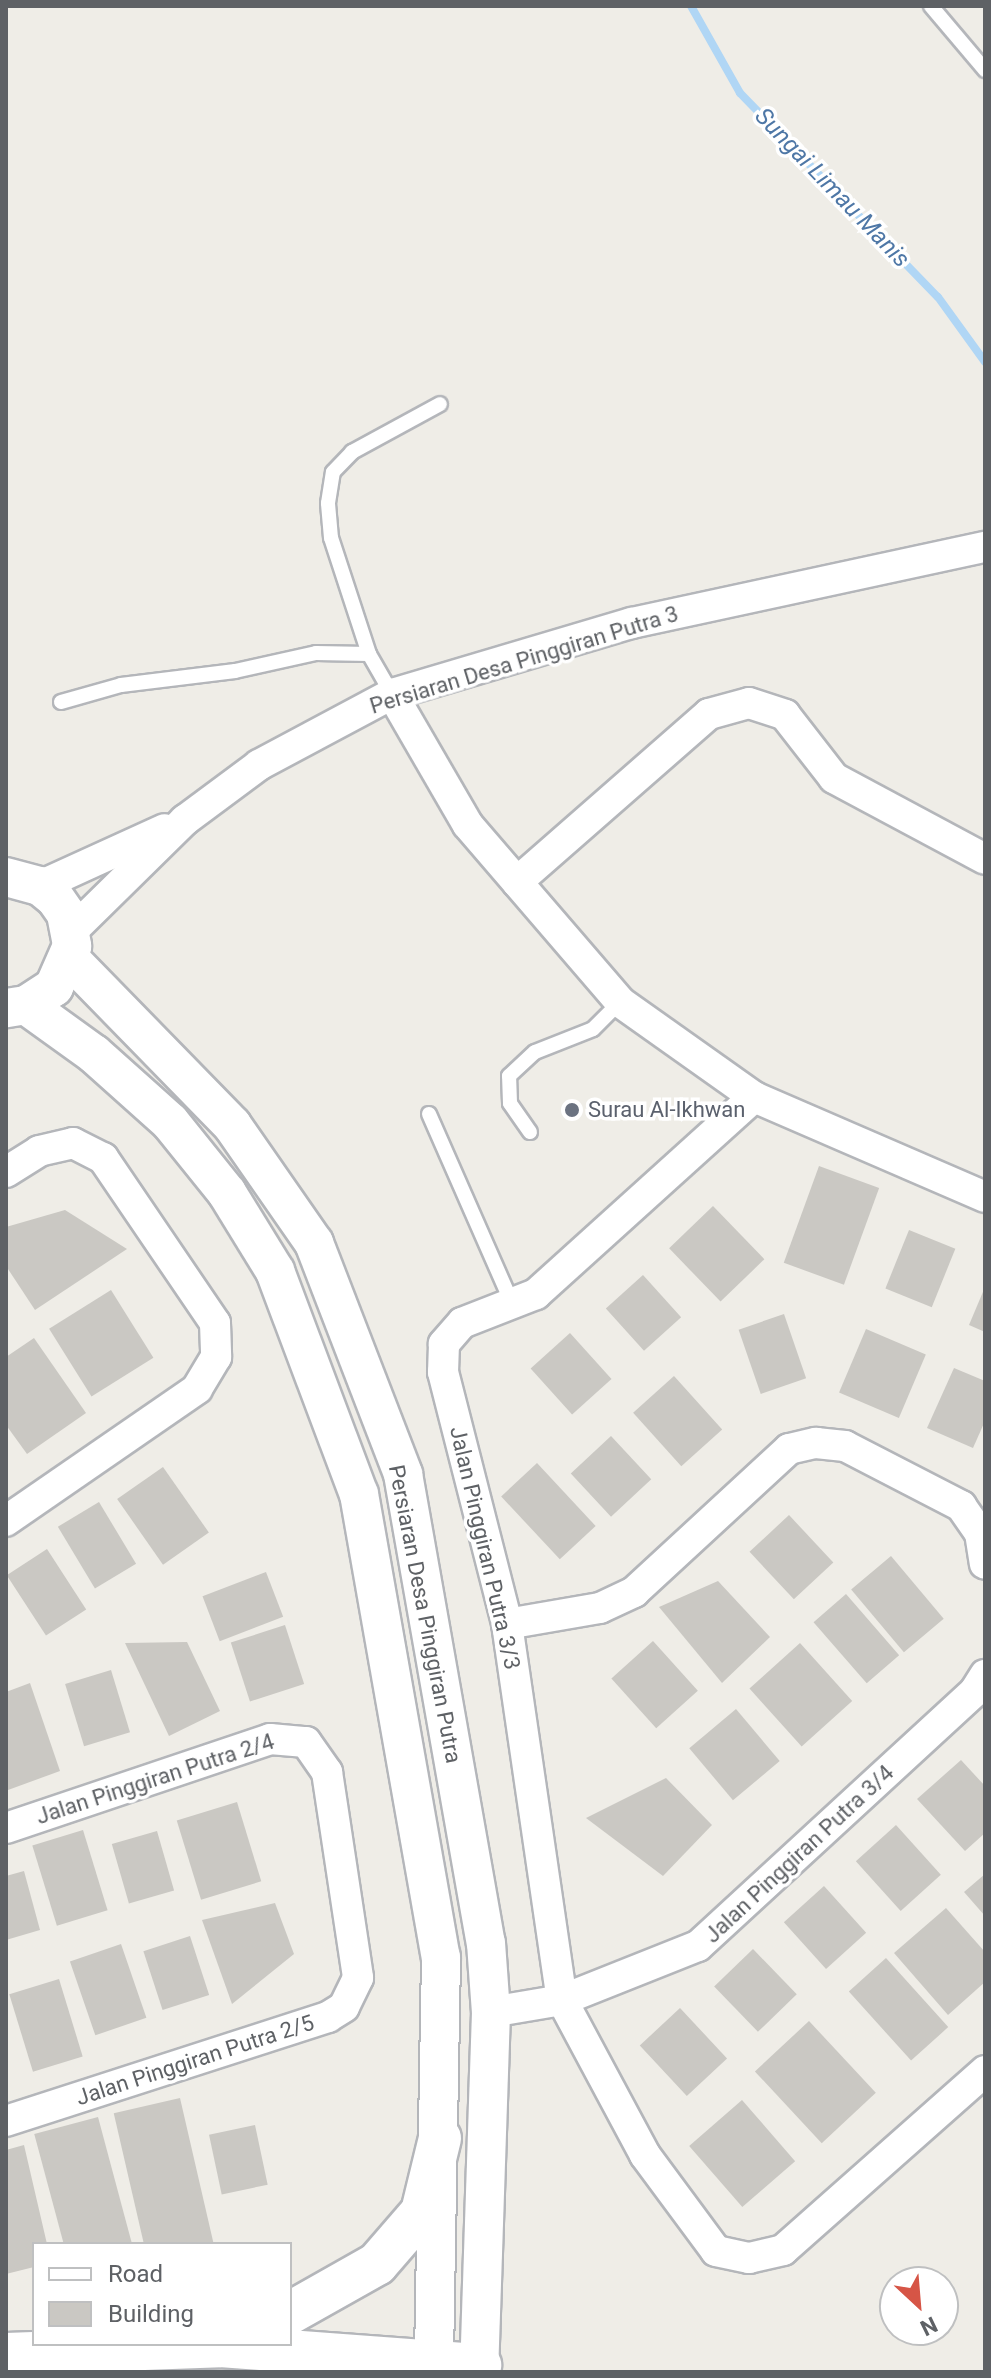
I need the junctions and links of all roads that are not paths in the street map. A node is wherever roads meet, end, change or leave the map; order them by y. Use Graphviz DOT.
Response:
graph roads {
  1 [pos="931,6"];
  2 [pos="985,70"];
  3 [pos="440,404"];
  4 [pos="985,547"];
  5 [pos="369,654"];
  6 [pos="392,694"];
  7 [pos="61,702"];
  8 [pos="185,820"];
  9 [pos="985,859"];
  10 [pos="23,881"];
  11 [pos="517,882"];
  12 [pos="70,946"];
  13 [pos="620,1002"];
  14 [pos="16,1007"];
  15 [pos="754,1097"];
  16 [pos="429,1114"];
  17 [pos="530,1132"];
  18 [pos="6,1172"];
  19 [pos="985,1197"];
  20 [pos="512,1303"];
  21 [pos="6,1521"];
  22 [pos="985,1564"];
  23 [pos="507,1624"];
  24 [pos="985,1675"];
  25 [pos="6,1828"];
  26 [pos="343,1875"];
  27 [pos="562,2000"];
  28 [pos="491,2012"];
  29 [pos="985,2071"];
  30 [pos="6,2121"];
  31 [pos="440,2138"];
  32 [pos="292,2312"];
  33 [pos="197,2346"];
  34 [pos="231,2346"];
  35 [pos="6,2354"];
  36 [pos="434,2367"];
  37 [pos="480,2368"];
  1 -- 2 [label="lane"];
  3 -- 5 [label="lane"];
  4 -- 6 [label="street, Persiaran Desa Pinggiran Putra 3"];
  5 -- 6 [label="lane"];
  5 -- 7 [label="lane"];
  6 -- 8 [label="street, Persiaran Desa Pinggiran Putra 3"];
  6 -- 11 [label="street"];
  8 -- 10 [label="street, Persiaran Desa Pinggiran Putra 3"];
  8 -- 12 [label="street, Persiaran Desa Pinggiran Putra 3"];
  9 -- 11 [label="street"];
  10 -- 12 [label="street, Persiaran Desa Pinggiran Putra"];
  11 -- 13 [label="street"];
  12 -- 14 [label="street"];
  12 -- 28 [label="street, Persiaran Desa Pinggiran Putra"];
  13 -- 15 [label="street"];
  13 -- 17 [label="lane"];
  14 -- 31 [label="street, Persiaran Desa Pinggiran Putra"];
  15 -- 19 [label="street"];
  15 -- 20 [label="street, Jalan Pinggiran Putra 3/3"];
  16 -- 20 [label="lane"];
  18 -- 21 [label="street"];
  20 -- 23 [label="street, Jalan Pinggiran Putra 3/3"];
  22 -- 23 [label="street"];
  23 -- 27 [label="street, Jalan Pinggiran Putra 3/3"];
  24 -- 27 [label="street, Jalan Pinggiran Putra 3/4"];
  25 -- 26 [label="street, Jalan Pinggiran Putra 2/4"];
  26 -- 30 [label="street, Jalan Pinggiran Putra 2/5"];
  27 -- 28 [label="street, Jalan Pinggiran Putra 3/4"];
  27 -- 29 [label="street, Jalan Pinggiran Putra 3/3"];
  28 -- 37 [label="street, Persiaran Desa Pinggiran Putra"];
  31 -- 32 [label="main road"];
  31 -- 36 [label="street, Persiaran Desa Pinggiran Putra"];
  33 -- 35 [label="main road"];
  34 -- 36 [label="main road"];
  36 -- 37 [label="main road"];
}
